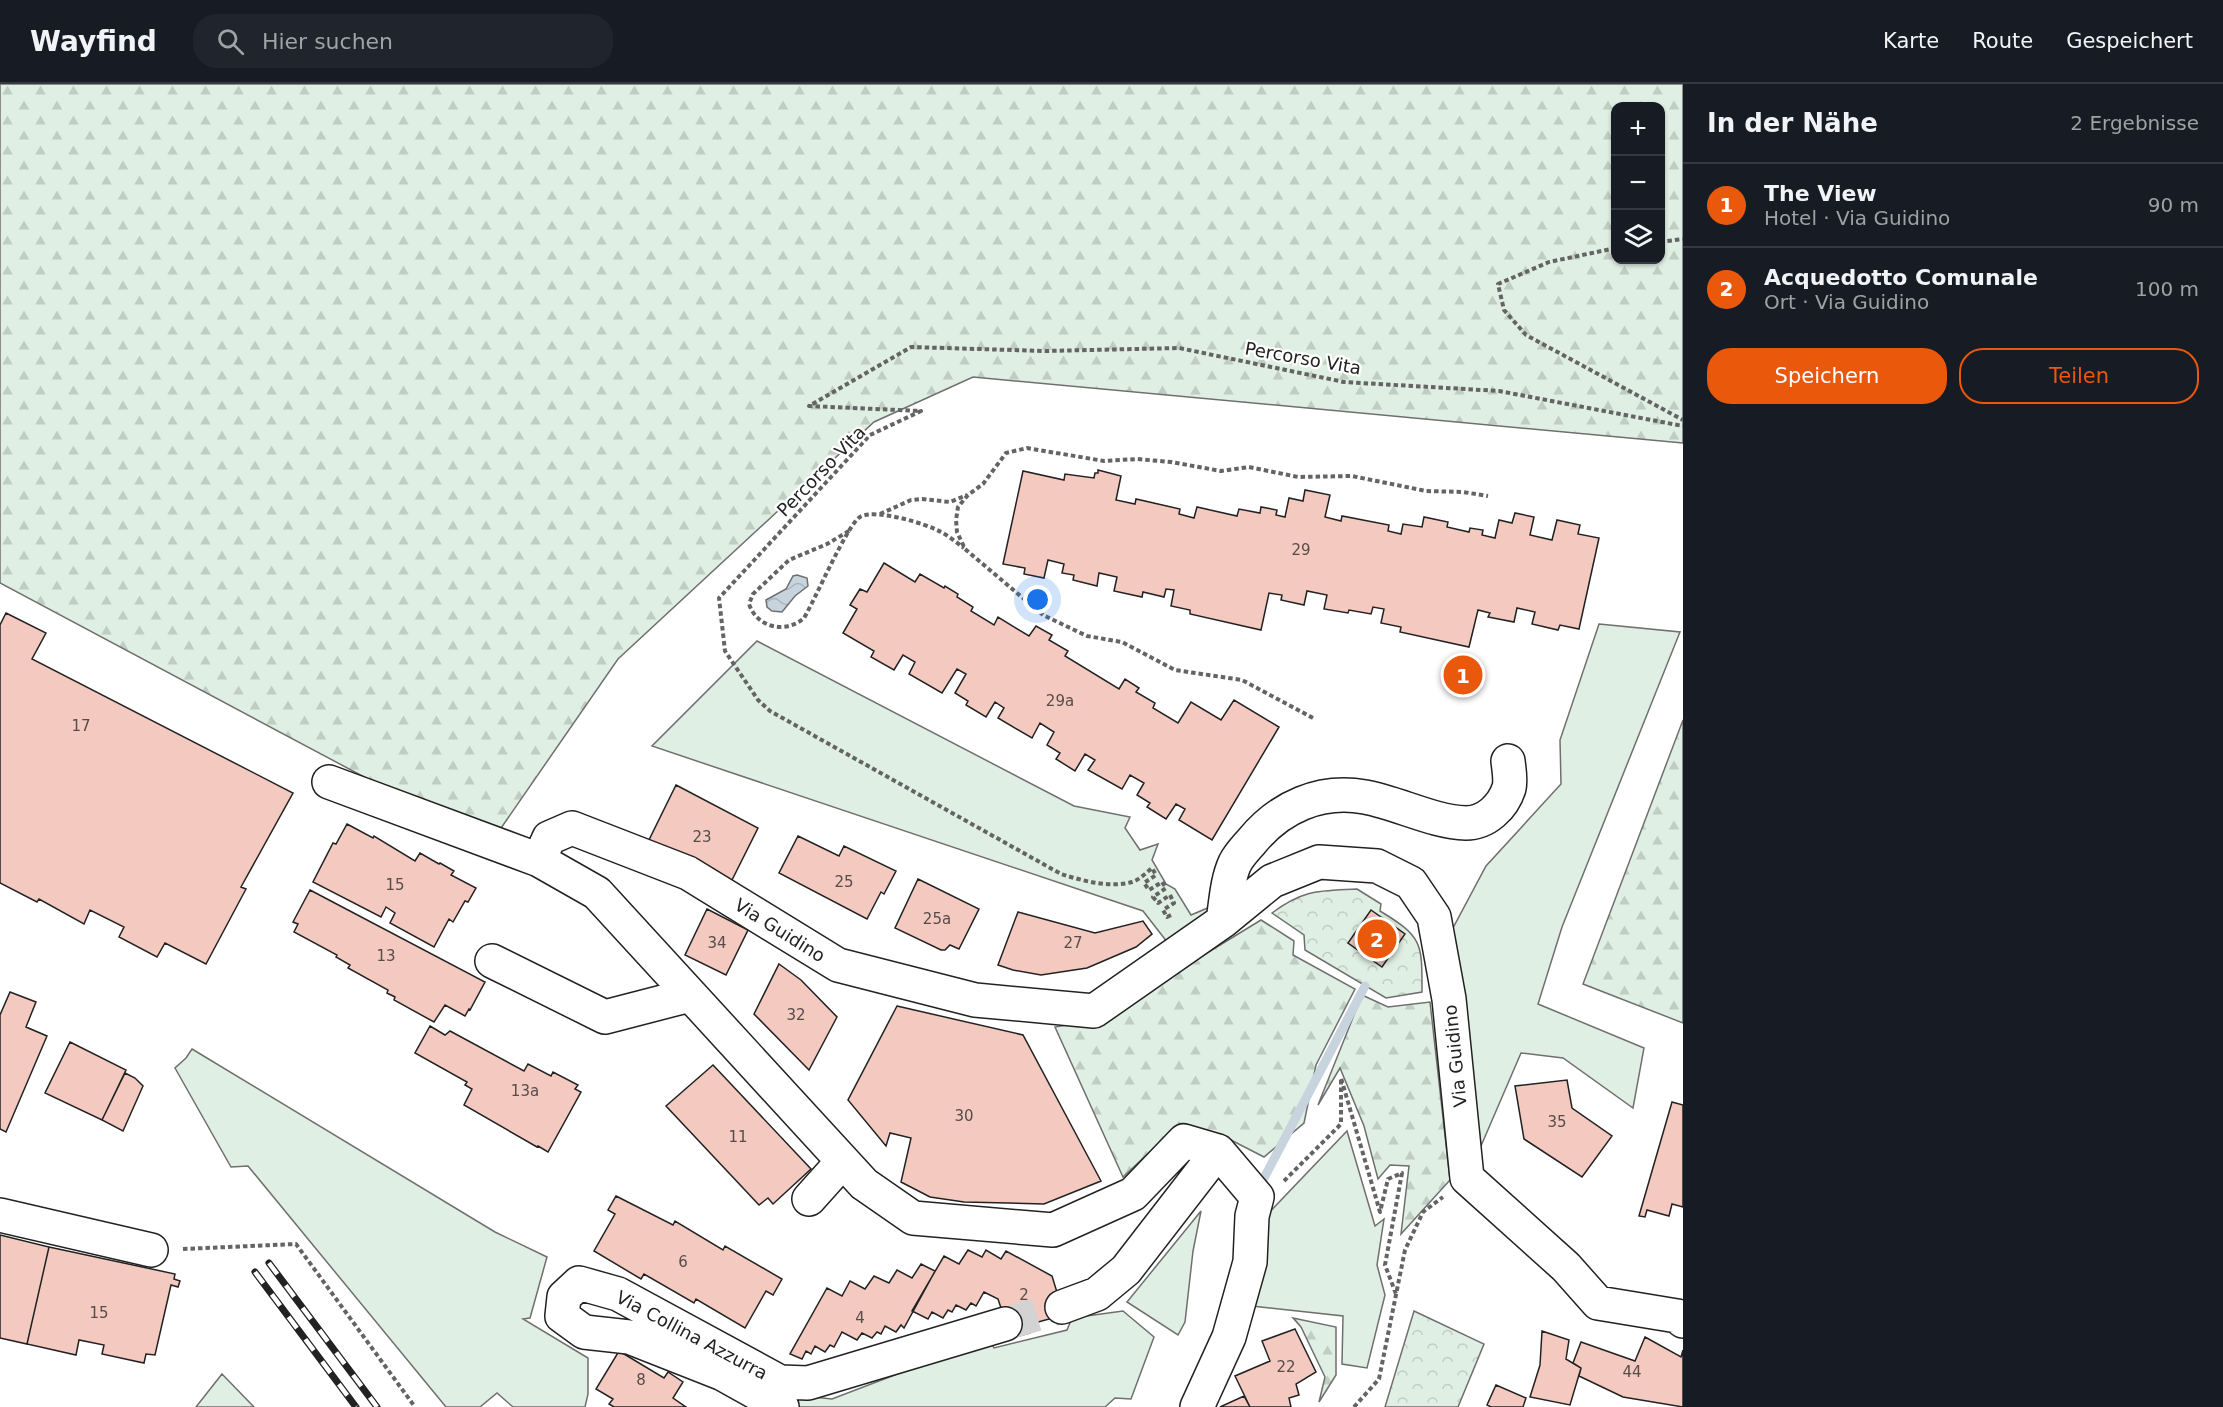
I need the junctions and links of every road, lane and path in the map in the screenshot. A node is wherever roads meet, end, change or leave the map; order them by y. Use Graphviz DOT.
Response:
graph roads {
  1 [pos="1683,239"];
  2 [pos="1665,241"];
  3 [pos="1611,249"];
  4 [pos="1683,420"];
  5 [pos="1683,426"];
  6 [pos="968,495"];
  7 [pos="1488,496"];
  8 [pos="879,515"];
  9 [pos="849,531"];
  10 [pos="965,549"];
  11 [pos="1313,718"];
  12 [pos="1508,761"];
  13 [pos="329,782"];
  14 [pos="539,860"];
  15 [pos="1173,913"];
  16 [pos="1223,921"];
  17 [pos="492,961"];
  18 [pos="690,995"];
  19 [pos="1218,1151"];
  20 [pos="843,1161"];
  21 [pos="1467,1178"];
  22 [pos="809,1199"];
  23 [pos="0,1215"];
  24 [pos="1252,1216"];
  25 [pos="151,1250"];
  26 [pos="1396,1294"];
  27 [pos="1062,1307"];
  28 [pos="1683,1321"];
  29 [pos="1005,1324"];
  30 [pos="415,1407"];
  31 [pos="782,1407"];
  32 [pos="1197,1407"];
  33 [pos="1354,1407"];
  1 -- 2 [label="path"];
  3 -- 4 [label="path"];
  5 -- 15 [label="path, Percorso Vita"];
  6 -- 7 [label="path"];
  6 -- 8 [label="path"];
  6 -- 10 [label="path"];
  8 -- 9 [label="path"];
  8 -- 10 [label="path"];
  9 -- 9 [label="path"];
  10 -- 11 [label="path"];
  12 -- 16 [label="street"];
  13 -- 14 [label="street"];
  14 -- 16 [label="street, Via Guidino"];
  14 -- 18 [label="street"];
  16 -- 21 [label="street, Via Guidino"];
  17 -- 18 [label="street"];
  18 -- 20 [label="street"];
  19 -- 20 [label="street"];
  19 -- 24 [label="street"];
  19 -- 27 [label="street"];
  20 -- 22 [label="street"];
  21 -- 26 [label="path"];
  21 -- 28 [label="street"];
  23 -- 25 [label="street"];
  24 -- 26 [label="path"];
  24 -- 32 [label="street"];
  25 -- 30 [label="path"];
  26 -- 33 [label="path"];
  29 -- 31 [label="street, Via Collina Azzurra"];
}
